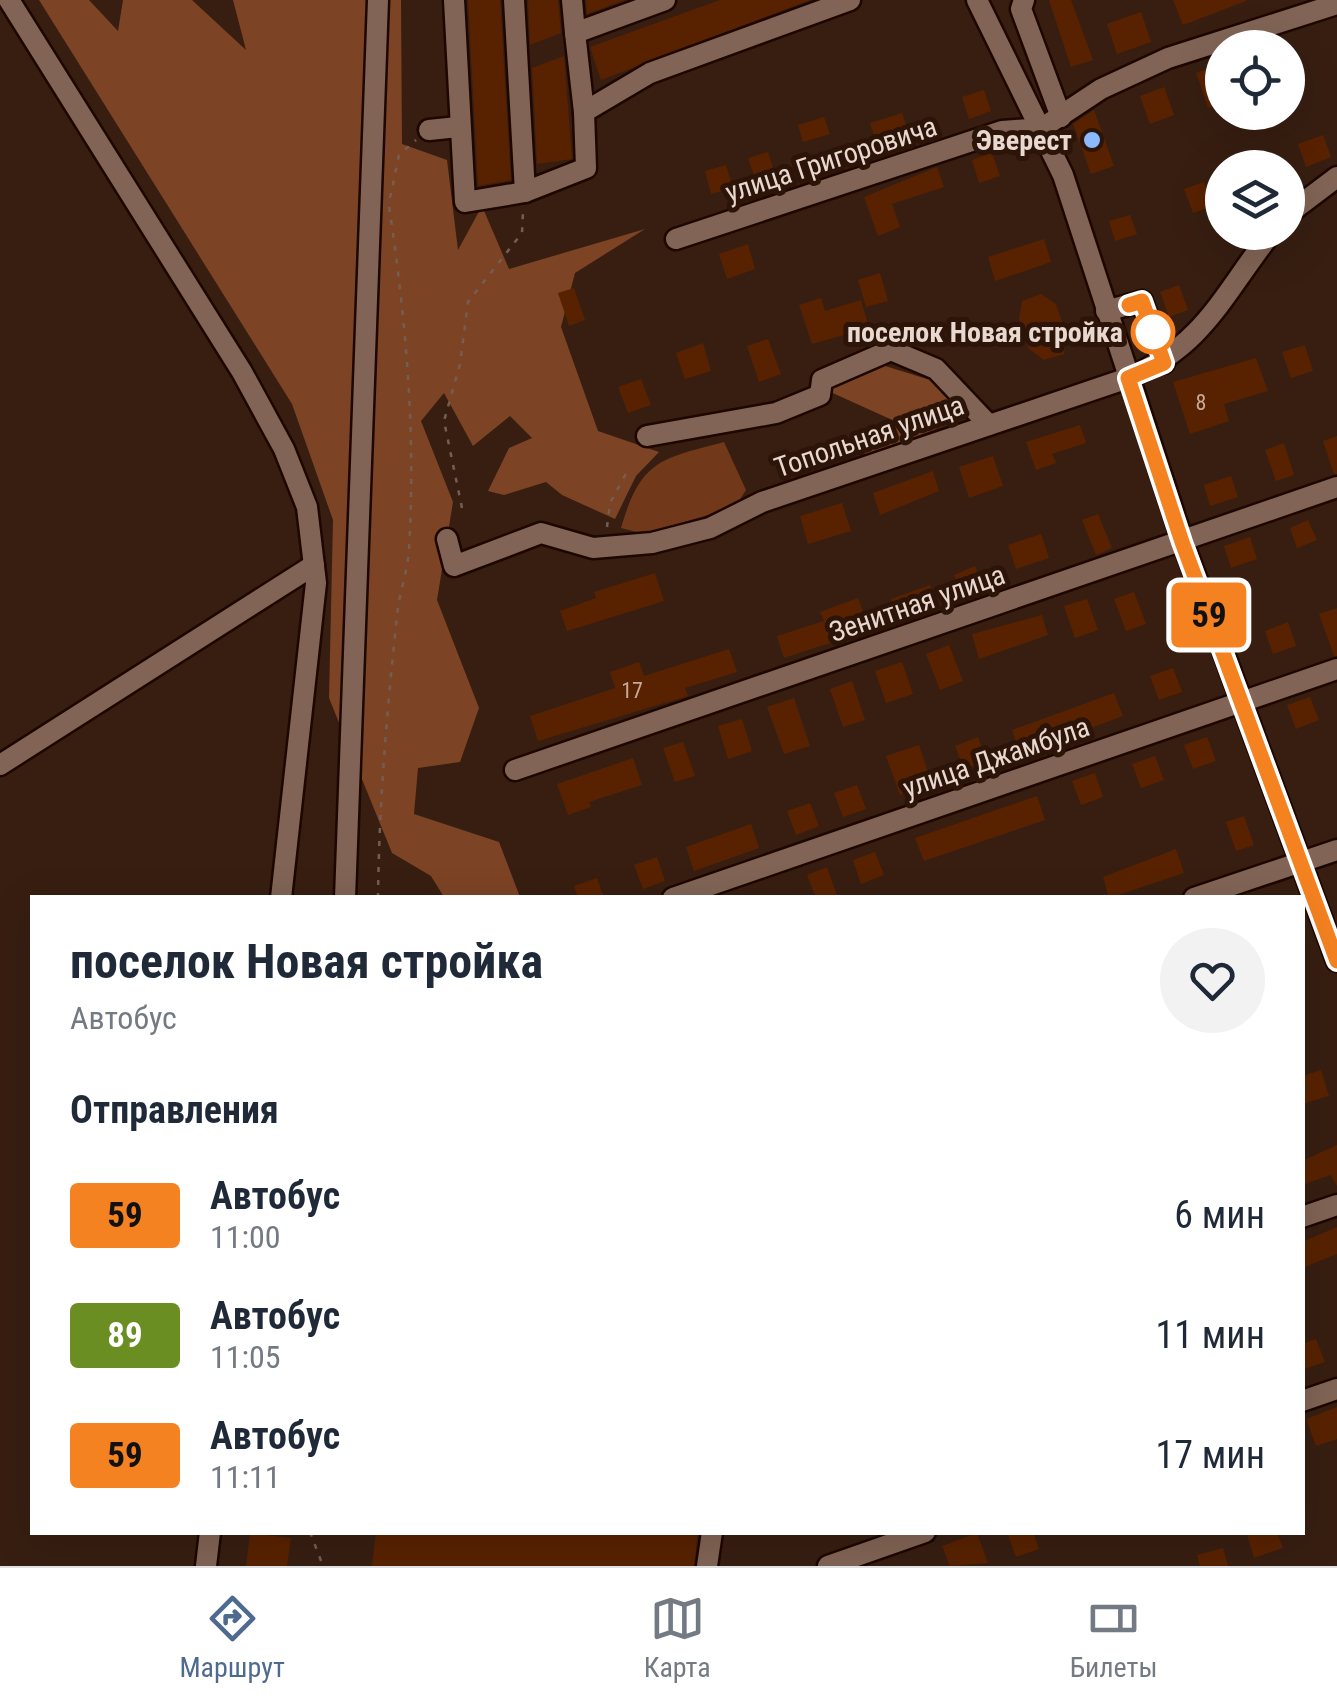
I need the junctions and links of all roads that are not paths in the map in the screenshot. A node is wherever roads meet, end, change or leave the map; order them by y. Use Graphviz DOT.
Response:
graph roads {
  1 [pos="9,0"];
  2 [pos="378,0"];
  3 [pos="454,0"];
  4 [pos="514,0"];
  5 [pos="572,0"];
  6 [pos="666,0"];
  7 [pos="850,0"];
  8 [pos="977,0"];
  9 [pos="1024,0"];
  10 [pos="1337,4"];
  11 [pos="575,32"];
  12 [pos="584,112"];
  13 [pos="1051,123"];
  14 [pos="458,127"];
  15 [pos="429,130"];
  16 [pos="1334,181"];
  17 [pos="525,192"];
  18 [pos="1305,202"];
  19 [pos="676,239"];
  20 [pos="1259,250"];
  21 [pos="1106,311"];
  22 [pos="1164,363"];
  23 [pos="1128,378"];
  24 [pos="989,425"];
  25 [pos="647,436"];
  26 [pos="1337,486"];
  27 [pos="447,539"];
  28 [pos="1182,542"];
  29 [pos="314,565"];
  30 [pos="1337,668"];
  31 [pos="1241,702"];
  32 [pos="0,764"];
  33 [pos="515,770"];
  34 [pos="1337,850"];
  35 [pos="1303,862"];
  36 [pos="280,895"];
  37 [pos="345,895"];
  38 [pos="682,895"];
  39 [pos="1203,895"];
  40 [pos="1337,961"];
  41 [pos="1337,1205"];
  42 [pos="1305,1216"];
  43 [pos="1337,1390"];
  44 [pos="1305,1401"];
  45 [pos="210,1535"];
  46 [pos="712,1535"];
  47 [pos="916,1535"];
  48 [pos="206,1566"];
  49 [pos="707,1566"];
  50 [pos="828,1566"];
  1 -- 29 [label="street"];
  2 -- 37 [label="street"];
  3 -- 14 [label="street"];
  4 -- 17 [label="street"];
  5 -- 11 [label="street"];
  6 -- 11 [label="street"];
  7 -- 12 [label="street"];
  8 -- 13 [label="street"];
  9 -- 13 [label="street"];
  10 -- 13 [label="street, улица Григоровича"];
  11 -- 12 [label="street"];
  12 -- 17 [label="street"];
  13 -- 19 [label="street, улица Григоровича"];
  13 -- 21 [label="street"];
  14 -- 15 [label="street"];
  14 -- 17 [label="street"];
  16 -- 18 [label="street"];
  20 -- 22 [label="street, Топольная улица"];
  21 -- 22 [label="street"];
  21 -- 23 [label="street"];
  22 -- 23 [label="street, Топольная улица"];
  23 -- 24 [label="street, Топольная улица"];
  23 -- 28 [label="street"];
  24 -- 25 [label="street"];
  24 -- 27 [label="street, Топольная улица"];
  26 -- 28 [label="street, Зенитная улица"];
  28 -- 31 [label="street"];
  28 -- 33 [label="street, Зенитная улица"];
  29 -- 32 [label="street"];
  29 -- 36 [label="street"];
  30 -- 31 [label="street, улица Джамбула"];
  31 -- 35 [label="street"];
  31 -- 38 [label="street, улица Джамбула"];
  34 -- 35 [label="street"];
  35 -- 39 [label="street"];
  35 -- 40 [label="street"];
  41 -- 42 [label="street"];
  43 -- 44 [label="street"];
  45 -- 48 [label="street"];
  46 -- 49 [label="street"];
  47 -- 50 [label="street"];
}
